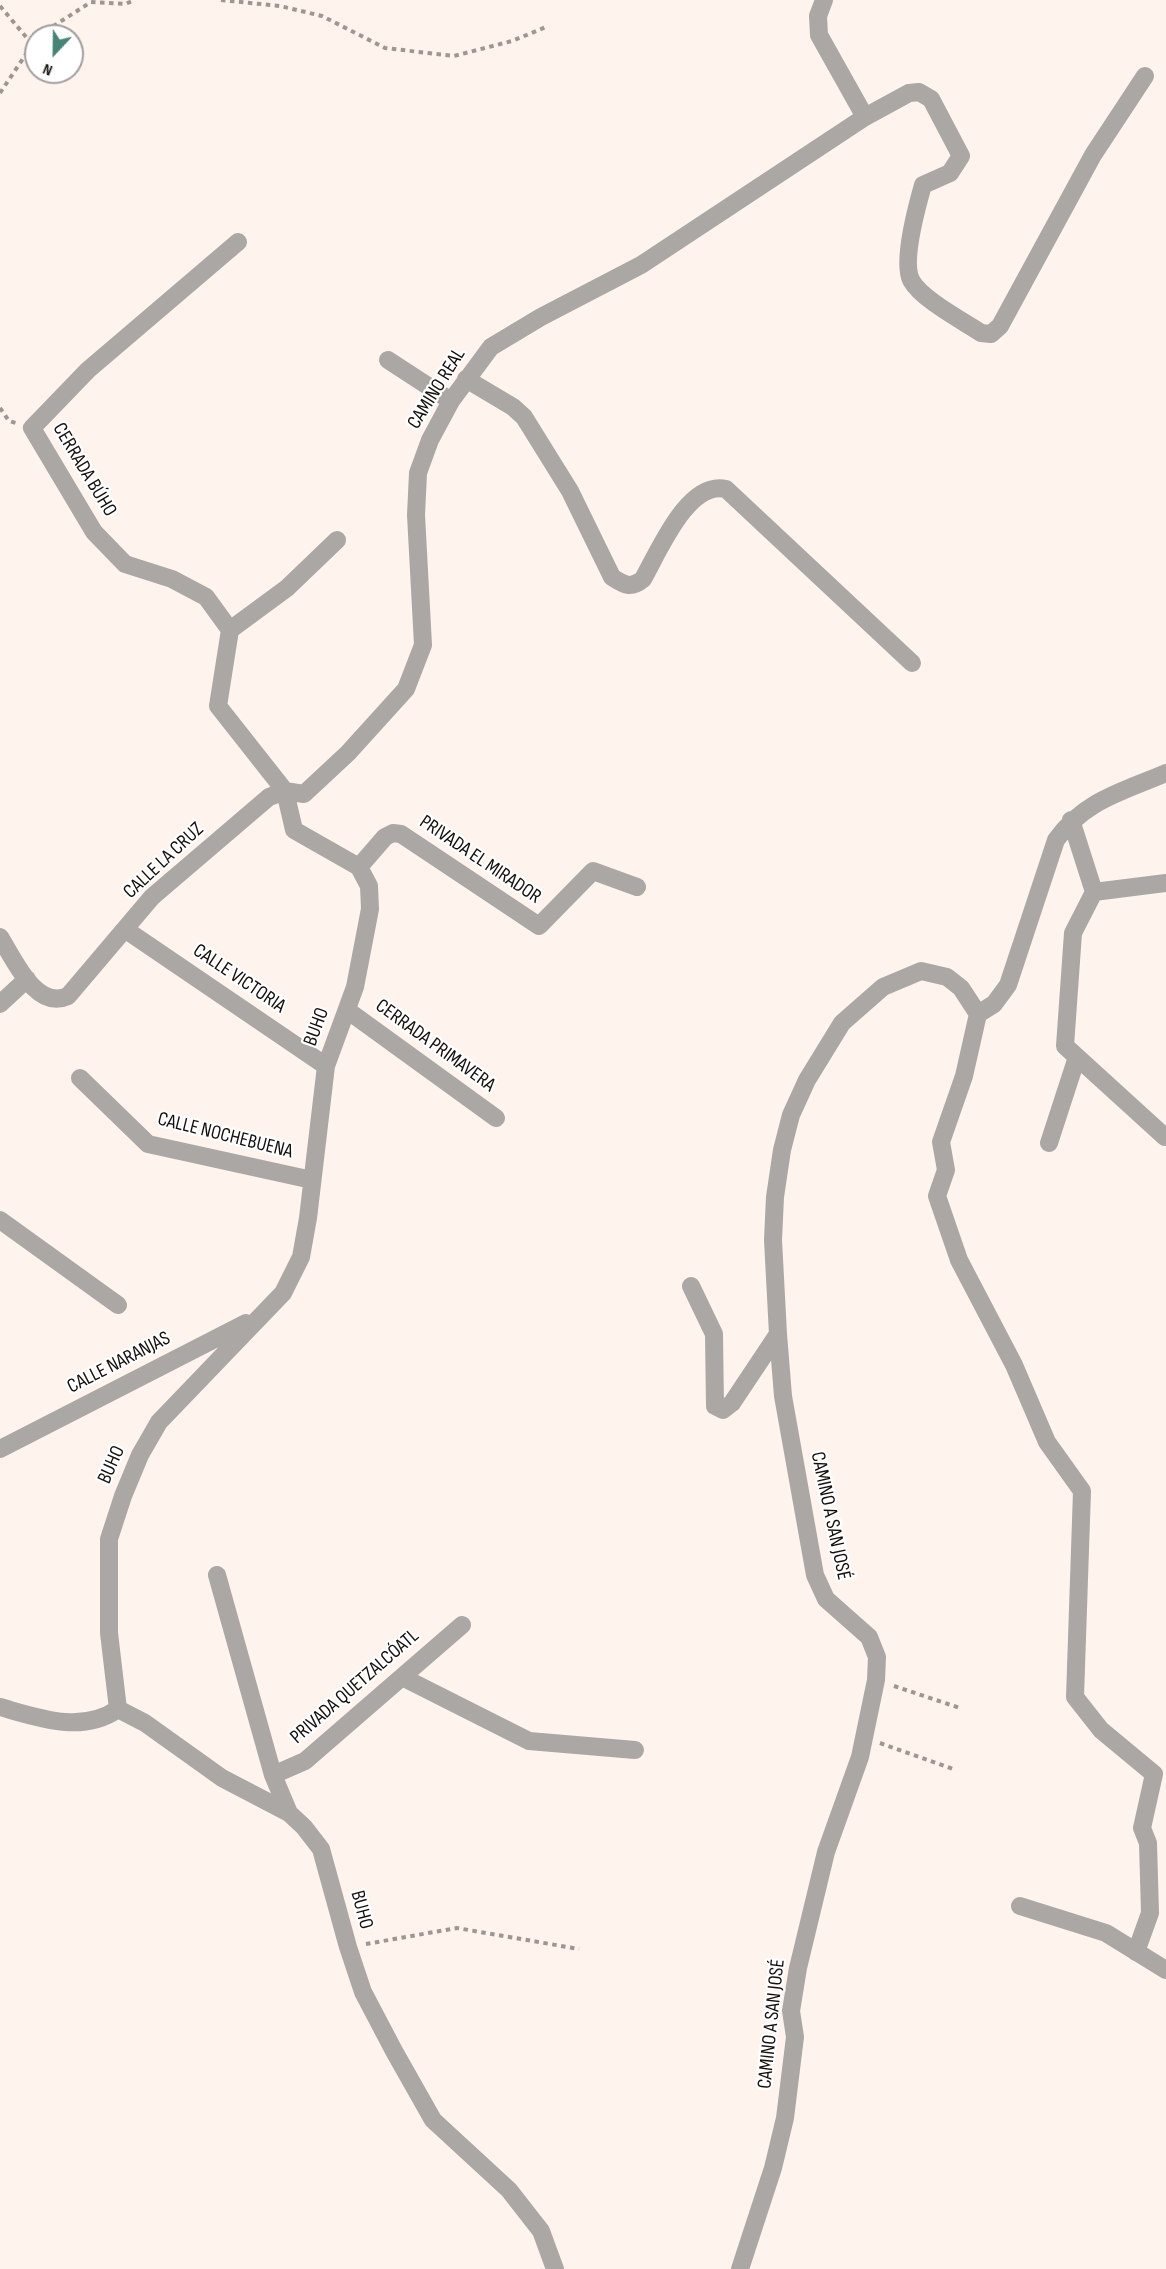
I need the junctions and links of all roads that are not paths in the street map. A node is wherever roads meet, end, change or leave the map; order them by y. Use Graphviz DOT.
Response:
graph roads {
  1 [pos="824,0"];
  2 [pos="1145,76"];
  3 [pos="865,117"];
  4 [pos="238,242"];
  5 [pos="388,360"];
  6 [pos="466,379"];
  7 [pos="452,401"];
  8 [pos="337,540"];
  9 [pos="230,630"];
  10 [pos="912,663"];
  11 [pos="1166,773"];
  12 [pos="285,791"];
  13 [pos="1071,820"];
  14 [pos="359,867"];
  15 [pos="1166,882"];
  16 [pos="637,888"];
  17 [pos="1094,892"];
  18 [pos="126,930"];
  19 [pos="0,937"];
  20 [pos="27,979"];
  21 [pos="0,1004"];
  22 [pos="347,1010"];
  23 [pos="978,1014"];
  24 [pos="1077,1057"];
  25 [pos="326,1066"];
  26 [pos="80,1078"];
  27 [pos="496,1118"];
  28 [pos="1164,1137"];
  29 [pos="1049,1143"];
  30 [pos="312,1180"];
  31 [pos="0,1220"];
  32 [pos="691,1286"];
  33 [pos="118,1305"];
  34 [pos="258,1317"];
  35 [pos="778,1334"];
  36 [pos="0,1449"];
  37 [pos="217,1575"];
  38 [pos="462,1625"];
  39 [pos="402,1677"];
  40 [pos="0,1707"];
  41 [pos="118,1709"];
  42 [pos="635,1750"];
  43 [pos="273,1775"];
  44 [pos="289,1813"];
  45 [pos="1020,1906"];
  46 [pos="1136,1952"];
  47 [pos="1166,1970"];
  48 [pos="555,2269"];
  49 [pos="740,2269"];
  1 -- 3 [label="street"];
  2 -- 3 [label="street, CAMINO REAL"];
  3 -- 6 [label="street, CAMINO REAL"];
  4 -- 9 [label="street, CERRADA BÚHO"];
  5 -- 7 [label="street"];
  6 -- 7 [label="street, CAMINO REAL"];
  6 -- 10 [label="street"];
  7 -- 12 [label="street, CAMINO REAL"];
  8 -- 9 [label="street"];
  9 -- 12 [label="street"];
  11 -- 13 [label="street"];
  12 -- 14 [label="street"];
  12 -- 18 [label="street, CALLE LA CRUZ"];
  13 -- 17 [label="street"];
  13 -- 23 [label="street"];
  14 -- 16 [label="street, PRIVADA EL MIRADOR"];
  14 -- 22 [label="street, BUHO"];
  15 -- 17 [label="street"];
  17 -- 24 [label="street"];
  18 -- 20 [label="street, CALLE LA CRUZ"];
  18 -- 25 [label="street, CALLE VICTORIA"];
  19 -- 20 [label="street"];
  20 -- 21 [label="street"];
  22 -- 25 [label="street, BUHO"];
  22 -- 27 [label="street, CERRADA PRIMAVERA"];
  23 -- 35 [label="street, CAMINO A SAN JOSÉ"];
  23 -- 46 [label="street"];
  24 -- 28 [label="street"];
  24 -- 29 [label="street"];
  25 -- 30 [label="street, BUHO"];
  26 -- 30 [label="street, CALLE NOCHEBUENA"];
  30 -- 34 [label="street, BUHO"];
  31 -- 33 [label="street"];
  32 -- 35 [label="street"];
  34 -- 36 [label="street, CALLE NARANJAS"];
  34 -- 41 [label="street, BUHO"];
  35 -- 49 [label="street, CAMINO A SAN JOSÉ"];
  37 -- 43 [label="street"];
  38 -- 39 [label="street, PRIVADA QUETZALCÓATL"];
  39 -- 42 [label="street"];
  39 -- 43 [label="street, PRIVADA QUETZALCÓATL"];
  40 -- 41 [label="street"];
  41 -- 44 [label="street, BUHO"];
  43 -- 44 [label="street"];
  44 -- 48 [label="street, BUHO"];
  45 -- 46 [label="street"];
  46 -- 47 [label="street"];
}
